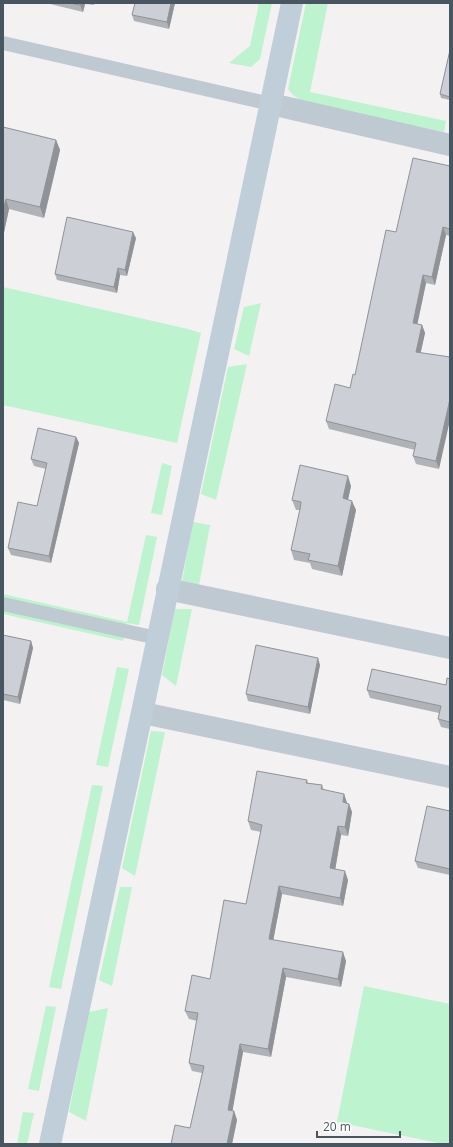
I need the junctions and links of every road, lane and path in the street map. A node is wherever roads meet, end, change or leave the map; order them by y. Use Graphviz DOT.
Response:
graph roads {
  1 [pos="292,3"];
  2 [pos="3,43"];
  3 [pos="271,104"];
  4 [pos="450,145"];
  5 [pos="167,589"];
  6 [pos="3,604"];
  7 [pos="157,638"];
  8 [pos="450,648"];
  9 [pos="143,713"];
  10 [pos="450,777"];
  11 [pos="50,1144"];
  1 -- 3 [label="street"];
  2 -- 3 [label="lane"];
  3 -- 4 [label="street"];
  3 -- 5 [label="street"];
  5 -- 7 [label="street"];
  5 -- 8 [label="street"];
  6 -- 7 [label="lane"];
  7 -- 9 [label="street"];
  9 -- 10 [label="street"];
  9 -- 11 [label="street"];
}
